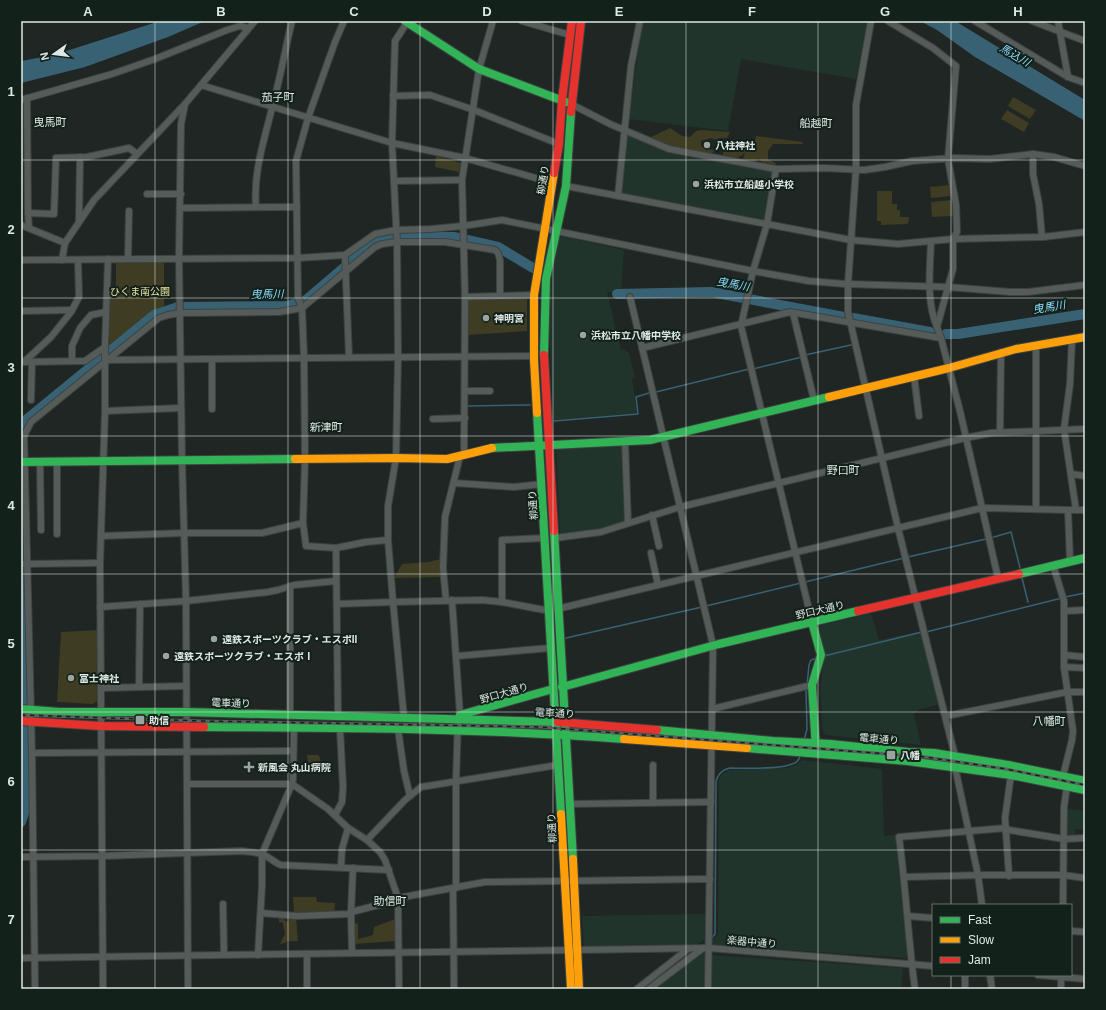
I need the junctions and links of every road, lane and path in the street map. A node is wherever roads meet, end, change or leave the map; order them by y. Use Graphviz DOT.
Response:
graph roads {
  1 [pos="255,21"];
  2 [pos="292,21"];
  3 [pos="344,21"];
  4 [pos="407,21"];
  5 [pos="493,21"];
  6 [pos="522,21"];
  7 [pos="572,21"];
  8 [pos="581,21"];
  9 [pos="640,21"];
  10 [pos="871,21"];
  11 [pos="888,21"];
  12 [pos="975,21"];
  13 [pos="1032,21"];
  14 [pos="1058,21"];
  15 [pos="248,28"];
  16 [pos="1059,31"];
  17 [pos="570,35"];
  18 [pos="1085,41"];
  19 [pos="479,69"];
  20 [pos="1068,76"];
  21 [pos="1085,83"];
  22 [pos="201,85"];
  23 [pos="393,96"];
  24 [pos="24,99"];
  25 [pos="562,100"];
  26 [pos="185,104"];
  27 [pos="571,104"];
  28 [pos="272,107"];
  29 [pos="474,110"];
  30 [pos="308,118"];
  31 [pos="625,130"];
  32 [pos="392,143"];
  33 [pos="559,144"];
  34 [pos="137,154"];
  35 [pos="1033,154"];
  36 [pos="80,157"];
  37 [pos="465,158"];
  38 [pos="948,158"];
  39 [pos="1085,166"];
  40 [pos="856,168"];
  41 [pos="776,169"];
  42 [pos="462,180"];
  43 [pos="394,181"];
  44 [pos="553,183"];
  45 [pos="566,186"];
  46 [pos="147,194"];
  47 [pos="181,194"];
  48 [pos="618,196"];
  49 [pos="256,207"];
  50 [pos="296,207"];
  51 [pos="181,208"];
  52 [pos="129,211"];
  53 [pos="28,214"];
  54 [pos="80,222"];
  55 [pos="767,224"];
  56 [pos="21,225"];
  57 [pos="463,226"];
  58 [pos="29,228"];
  59 [pos="545,229"];
  60 [pos="556,231"];
  61 [pos="396,232"];
  62 [pos="1085,232"];
  63 [pos="1042,237"];
  64 [pos="953,239"];
  65 [pos="851,240"];
  66 [pos="396,241"];
  67 [pos="463,241"];
  68 [pos="931,241"];
  69 [pos="65,243"];
  70 [pos="298,258"];
  71 [pos="345,258"];
  72 [pos="108,259"];
  73 [pos="128,259"];
  74 [pos="180,259"];
  75 [pos="21,260"];
  76 [pos="62,260"];
  77 [pos="78,260"];
  78 [pos="346,271"];
  79 [pos="753,271"];
  80 [pos="848,284"];
  81 [pos="1085,285"];
  82 [pos="930,287"];
  83 [pos="948,287"];
  84 [pos="534,295"];
  85 [pos="500,296"];
  86 [pos="465,297"];
  87 [pos="630,297"];
  88 [pos="302,307"];
  89 [pos="72,310"];
  90 [pos="180,310"];
  91 [pos="21,311"];
  92 [pos="106,312"];
  93 [pos="793,312"];
  94 [pos="849,322"];
  95 [pos="742,324"];
  96 [pos="936,327"];
  97 [pos="1085,337"];
  98 [pos="941,338"];
  99 [pos="1072,339"];
  100 [pos="1036,345"];
  101 [pos="642,348"];
  102 [pos="1001,352"];
  103 [pos="106,354"];
  104 [pos="398,356"];
  105 [pos="465,356"];
  106 [pos="534,356"];
  107 [pos="349,357"];
  108 [pos="304,358"];
  109 [pos="212,359"];
  110 [pos="181,360"];
  111 [pos="72,361"];
  112 [pos="22,362"];
  113 [pos="32,362"];
  114 [pos="949,368"];
  115 [pos="914,376"];
  116 [pos="865,388"];
  117 [pos="465,391"];
  118 [pos="490,391"];
  119 [pos="31,400"];
  120 [pos="814,400"];
  121 [pos="182,408"];
  122 [pos="212,410"];
  123 [pos="105,411"];
  124 [pos="761,413"];
  125 [pos="919,416"];
  126 [pos="465,418"];
  127 [pos="433,419"];
  128 [pos="1064,429"];
  129 [pos="1085,429"];
  130 [pos="1035,431"];
  131 [pos="1000,432"];
  132 [pos="663,437"];
  133 [pos="965,438"];
  134 [pos="625,442"];
  135 [pos="550,444"];
  136 [pos="539,445"];
  137 [pos="462,455"];
  138 [pos="396,458"];
  139 [pos="882,458"];
  140 [pos="305,459"];
  141 [pos="182,461"];
  142 [pos="23,462"];
  143 [pos="40,462"];
  144 [pos="57,462"];
  145 [pos="102,462"];
  146 [pos="1071,474"];
  147 [pos="1085,476"];
  148 [pos="454,483"];
  149 [pos="778,483"];
  150 [pos="542,484"];
  151 [pos="680,507"];
  152 [pos="982,508"];
  153 [pos="1036,509"];
  154 [pos="1068,510"];
  155 [pos="1076,510"];
  156 [pos="1085,510"];
  157 [pos="652,515"];
  158 [pos="303,522"];
  159 [pos="628,523"];
  160 [pos="898,528"];
  161 [pos="42,530"];
  162 [pos="184,533"];
  163 [pos="57,534"];
  164 [pos="101,536"];
  165 [pos="545,538"];
  166 [pos="555,538"];
  167 [pos="388,540"];
  168 [pos="659,546"];
  169 [pos="336,548"];
  170 [pos="796,552"];
  171 [pos="651,553"];
  172 [pos="1085,558"];
  173 [pos="1070,562"];
  174 [pos="100,563"];
  175 [pos="25,564"];
  176 [pos="1054,565"];
  177 [pos="696,576"];
  178 [pos="998,578"];
  179 [pos="336,581"];
  180 [pos="658,585"];
  181 [pos="290,586"];
  182 [pos="915,598"];
  183 [pos="449,600"];
  184 [pos="186,601"];
  185 [pos="393,602"];
  186 [pos="502,602"];
  187 [pos="140,604"];
  188 [pos="337,604"];
  189 [pos="100,607"];
  190 [pos="553,610"];
  191 [pos="1085,610"];
  192 [pos="1065,611"];
  193 [pos="812,622"];
  194 [pos="713,646"];
  195 [pos="550,648"];
  196 [pos="1064,655"];
  197 [pos="456,656"];
  198 [pos="1085,657"];
  199 [pos="1064,667"];
  200 [pos="1085,668"];
  201 [pos="812,685"];
  202 [pos="186,686"];
  203 [pos="139,687"];
  204 [pos="562,687"];
  205 [pos="101,688"];
  206 [pos="553,689"];
  207 [pos="1067,692"];
  208 [pos="1085,692"];
  209 [pos="712,709"];
  210 [pos="26,710"];
  211 [pos="101,712"];
  212 [pos="186,712"];
  213 [pos="290,715"];
  214 [pos="338,716"];
  215 [pos="946,716"];
  216 [pos="459,717"];
  217 [pos="404,718"];
  218 [pos="27,722"];
  219 [pos="560,722"];
  220 [pos="101,726"];
  221 [pos="186,726"];
  222 [pos="294,728"];
  223 [pos="340,729"];
  224 [pos="398,730"];
  225 [pos="458,731"];
  226 [pos="561,734"];
  227 [pos="712,736"];
  228 [pos="816,744"];
  229 [pos="712,746"];
  230 [pos="293,751"];
  231 [pos="101,752"];
  232 [pos="186,752"];
  233 [pos="32,753"];
  234 [pos="816,754"];
  235 [pos="955,756"];
  236 [pos="558,765"];
  237 [pos="653,765"];
  238 [pos="955,767"];
  239 [pos="1011,775"];
  240 [pos="1063,776"];
  241 [pos="1085,781"];
  242 [pos="456,782"];
  243 [pos="187,784"];
  244 [pos="292,784"];
  245 [pos="1067,786"];
  246 [pos="1085,790"];
  247 [pos="410,796"];
  248 [pos="711,802"];
  249 [pos="653,803"];
  250 [pos="570,804"];
  251 [pos="335,815"];
  252 [pos="348,828"];
  253 [pos="1006,828"];
  254 [pos="970,831"];
  255 [pos="1085,838"];
  256 [pos="1064,839"];
  257 [pos="367,840"];
  258 [pos="188,853"];
  259 [pos="262,854"];
  260 [pos="21,856"];
  261 [pos="34,856"];
  262 [pos="102,856"];
  263 [pos="341,867"];
  264 [pos="353,868"];
  265 [pos="389,870"];
  266 [pos="978,875"];
  267 [pos="1064,875"];
  268 [pos="1009,876"];
  269 [pos="904,877"];
  270 [pos="1085,878"];
  271 [pos="710,879"];
  272 [pos="570,881"];
  273 [pos="454,888"];
  274 [pos="398,899"];
  275 [pos="224,904"];
  276 [pos="982,904"];
  277 [pos="1063,904"];
  278 [pos="351,912"];
  279 [pos="261,913"];
  280 [pos="908,916"];
  281 [pos="932,918"];
  282 [pos="1072,931"];
  283 [pos="1085,932"];
  284 [pos="708,944"];
  285 [pos="688,949"];
  286 [pos="569,951"];
  287 [pos="578,951"];
  288 [pos="398,952"];
  289 [pos="352,953"];
  290 [pos="453,953"];
  291 [pos="307,954"];
  292 [pos="188,955"];
  293 [pos="224,955"];
  294 [pos="258,955"];
  295 [pos="103,957"];
  296 [pos="21,958"];
  297 [pos="35,958"];
  298 [pos="912,964"];
  299 [pos="932,966"];
  300 [pos="965,976"];
  301 [pos="990,976"];
  302 [pos="1061,976"];
  303 [pos="1085,979"];
  304 [pos="35,989"];
  305 [pos="103,989"];
  306 [pos="188,989"];
  307 [pos="307,989"];
  308 [pos="399,989"];
  309 [pos="454,989"];
  310 [pos="571,989"];
  311 [pos="579,989"];
  312 [pos="637,989"];
  313 [pos="649,989"];
  314 [pos="708,989"];
  315 [pos="915,989"];
  316 [pos="965,989"];
  317 [pos="992,989"];
  318 [pos="1061,989"];
  1 -- 15 [label="street"];
  2 -- 28 [label="street"];
  3 -- 30 [label="street"];
  4 -- 19 [label="street"];
  4 -- 23 [label="street"];
  5 -- 19 [label="street"];
  6 -- 17 [label="street"];
  7 -- 17 [label="street, 柳通り"];
  8 -- 27 [label="street, 柳通り"];
  9 -- 31 [label="street"];
  10 -- 40 [label="street"];
  11 -- 38 [label="street"];
  12 -- 20 [label="street"];
  13 -- 16 [label="street"];
  14 -- 16 [label="street"];
  15 -- 22 [label="street"];
  15 -- 24 [label="street"];
  16 -- 18 [label="street"];
  16 -- 20 [label="street"];
  17 -- 25 [label="street, 柳通り"];
  19 -- 25 [label="street"];
  19 -- 29 [label="street"];
  20 -- 21 [label="street"];
  22 -- 26 [label="street"];
  22 -- 28 [label="street"];
  23 -- 29 [label="street"];
  23 -- 32 [label="street"];
  24 -- 53 [label="street"];
  25 -- 27 [label="street"];
  25 -- 33 [label="street, 柳通り"];
  26 -- 34 [label="street"];
  26 -- 47 [label="street"];
  27 -- 31 [label="street"];
  27 -- 45 [label="street, 柳通り"];
  28 -- 30 [label="street"];
  28 -- 49 [label="street"];
  29 -- 33 [label="street"];
  29 -- 37 [label="street"];
  30 -- 32 [label="street"];
  30 -- 50 [label="street"];
  31 -- 41 [label="street"];
  31 -- 48 [label="street"];
  32 -- 37 [label="street"];
  32 -- 43 [label="street"];
  33 -- 44 [label="street, 柳通り"];
  34 -- 36 [label="street"];
  34 -- 54 [label="street"];
  35 -- 38 [label="street"];
  35 -- 39 [label="street"];
  35 -- 63 [label="street"];
  36 -- 53 [label="street"];
  36 -- 54 [label="street"];
  37 -- 42 [label="street"];
  37 -- 44 [label="street"];
  38 -- 40 [label="street"];
  38 -- 64 [label="street"];
  40 -- 41 [label="street"];
  40 -- 65 [label="street"];
  41 -- 55 [label="street"];
  42 -- 43 [label="street"];
  42 -- 57 [label="street"];
  43 -- 61 [label="street"];
  44 -- 59 [label="street, 柳通り"];
  45 -- 48 [label="street"];
  45 -- 60 [label="street, 柳通り"];
  46 -- 47 [label="street"];
  47 -- 51 [label="street"];
  48 -- 55 [label="street"];
  49 -- 50 [label="street"];
  49 -- 51 [label="street"];
  50 -- 70 [label="street"];
  51 -- 74 [label="street"];
  52 -- 73 [label="street"];
  53 -- 58 [label="street"];
  54 -- 69 [label="street"];
  55 -- 65 [label="street"];
  55 -- 79 [label="street"];
  56 -- 58 [label="street"];
  57 -- 59 [label="street"];
  57 -- 61 [label="street"];
  57 -- 67 [label="street"];
  58 -- 69 [label="street"];
  59 -- 60 [label="street"];
  59 -- 84 [label="street, 柳通り"];
  60 -- 79 [label="street"];
  60 -- 135 [label="street, 柳通り"];
  61 -- 66 [label="street"];
  61 -- 71 [label="street"];
  62 -- 63 [label="street"];
  63 -- 64 [label="street"];
  64 -- 68 [label="street"];
  64 -- 83 [label="street"];
  65 -- 68 [label="street"];
  65 -- 80 [label="street"];
  66 -- 67 [label="street"];
  66 -- 78 [label="street"];
  66 -- 104 [label="street"];
  67 -- 85 [label="street"];
  67 -- 86 [label="street"];
  68 -- 82 [label="street"];
  69 -- 76 [label="street"];
  70 -- 71 [label="street"];
  70 -- 74 [label="street"];
  70 -- 88 [label="street"];
  71 -- 78 [label="street"];
  72 -- 73 [label="street"];
  72 -- 77 [label="street"];
  72 -- 92 [label="street"];
  73 -- 74 [label="street"];
  74 -- 90 [label="street"];
  75 -- 76 [label="street"];
  76 -- 77 [label="street"];
  77 -- 89 [label="street"];
  78 -- 88 [label="street"];
  78 -- 107 [label="street"];
  79 -- 80 [label="street"];
  79 -- 95 [label="street"];
  80 -- 82 [label="street"];
  80 -- 94 [label="street"];
  81 -- 83 [label="street"];
  82 -- 83 [label="street"];
  82 -- 96 [label="street"];
  83 -- 96 [label="street"];
  84 -- 85 [label="street"];
  84 -- 106 [label="street, 柳通り"];
  85 -- 86 [label="street"];
  86 -- 105 [label="street"];
  87 -- 101 [label="street"];
  88 -- 90 [label="street"];
  88 -- 108 [label="street"];
  89 -- 91 [label="street"];
  89 -- 112 [label="street"];
  90 -- 103 [label="street"];
  90 -- 110 [label="street"];
  92 -- 103 [label="street"];
  92 -- 111 [label="street"];
  93 -- 94 [label="street"];
  93 -- 95 [label="street"];
  93 -- 120 [label="street"];
  94 -- 98 [label="street"];
  94 -- 116 [label="street"];
  95 -- 101 [label="street"];
  95 -- 124 [label="street"];
  96 -- 98 [label="street"];
  97 -- 99 [label="street"];
  98 -- 114 [label="street"];
  99 -- 100 [label="street"];
  99 -- 128 [label="street"];
  100 -- 102 [label="street"];
  100 -- 130 [label="street"];
  101 -- 132 [label="street"];
  102 -- 114 [label="street"];
  102 -- 131 [label="street"];
  103 -- 110 [label="street"];
  103 -- 111 [label="street"];
  103 -- 123 [label="street"];
  103 -- 142 [label="street"];
  104 -- 105 [label="street"];
  104 -- 107 [label="street"];
  104 -- 138 [label="street"];
  105 -- 106 [label="street"];
  105 -- 117 [label="street"];
  106 -- 136 [label="street, 柳通り"];
  107 -- 108 [label="street"];
  108 -- 109 [label="street"];
  108 -- 140 [label="street"];
  109 -- 110 [label="street"];
  109 -- 122 [label="street"];
  110 -- 121 [label="street"];
  111 -- 113 [label="street"];
  112 -- 113 [label="street"];
  113 -- 119 [label="street"];
  114 -- 115 [label="street"];
  114 -- 133 [label="street"];
  115 -- 116 [label="street"];
  115 -- 125 [label="street"];
  116 -- 120 [label="street"];
  116 -- 139 [label="street"];
  117 -- 118 [label="street"];
  117 -- 126 [label="street"];
  120 -- 124 [label="street"];
  121 -- 123 [label="street"];
  121 -- 141 [label="street"];
  123 -- 145 [label="street"];
  124 -- 132 [label="street"];
  124 -- 149 [label="street"];
  126 -- 127 [label="street"];
  126 -- 137 [label="street"];
  128 -- 129 [label="street"];
  128 -- 130 [label="street"];
  128 -- 146 [label="street"];
  130 -- 131 [label="street"];
  130 -- 153 [label="street"];
  131 -- 133 [label="street"];
  132 -- 134 [label="street"];
  132 -- 151 [label="street"];
  133 -- 139 [label="street"];
  133 -- 152 [label="street"];
  134 -- 135 [label="street"];
  134 -- 159 [label="street"];
  135 -- 136 [label="street"];
  135 -- 166 [label="street, 柳通り"];
  136 -- 137 [label="street"];
  136 -- 150 [label="street, 柳通り"];
  137 -- 138 [label="street"];
  137 -- 148 [label="street"];
  138 -- 140 [label="street"];
  138 -- 167 [label="street"];
  139 -- 149 [label="street"];
  139 -- 160 [label="street"];
  140 -- 141 [label="street"];
  140 -- 158 [label="street"];
  141 -- 145 [label="street"];
  141 -- 162 [label="street"];
  142 -- 143 [label="street"];
  142 -- 175 [label="street"];
  143 -- 144 [label="street"];
  143 -- 161 [label="street"];
  144 -- 145 [label="street"];
  144 -- 163 [label="street"];
  145 -- 164 [label="street"];
  146 -- 147 [label="street"];
  146 -- 155 [label="street"];
  148 -- 150 [label="street"];
  148 -- 183 [label="street"];
  149 -- 151 [label="street"];
  149 -- 170 [label="street"];
  150 -- 165 [label="street, 柳通り"];
  151 -- 157 [label="street"];
  151 -- 177 [label="street"];
  152 -- 153 [label="street"];
  152 -- 160 [label="street"];
  152 -- 178 [label="street"];
  153 -- 154 [label="street"];
  154 -- 155 [label="street"];
  154 -- 173 [label="street"];
  155 -- 156 [label="street"];
  157 -- 159 [label="street"];
  157 -- 168 [label="street"];
  158 -- 162 [label="street"];
  158 -- 169 [label="street"];
  159 -- 166 [label="street"];
  160 -- 170 [label="street"];
  160 -- 182 [label="street"];
  162 -- 164 [label="street"];
  162 -- 184 [label="street"];
  164 -- 174 [label="street"];
  165 -- 186 [label="street"];
  165 -- 190 [label="street, 柳通り"];
  166 -- 190 [label="street, 柳通り"];
  167 -- 169 [label="street"];
  167 -- 185 [label="street"];
  169 -- 179 [label="street"];
  170 -- 177 [label="street"];
  170 -- 193 [label="street"];
  171 -- 180 [label="street"];
  172 -- 173 [label="street, 野口大通り"];
  173 -- 176 [label="street, 野口大通り"];
  174 -- 175 [label="street"];
  174 -- 189 [label="street"];
  175 -- 210 [label="street"];
  176 -- 178 [label="street, 野口大通り"];
  176 -- 192 [label="street"];
  177 -- 180 [label="street"];
  177 -- 194 [label="street"];
  178 -- 182 [label="street, 野口大通り"];
  179 -- 181 [label="street"];
  179 -- 188 [label="street"];
  180 -- 190 [label="street"];
  181 -- 184 [label="street"];
  181 -- 213 [label="street"];
  182 -- 193 [label="street, 野口大通り"];
  182 -- 215 [label="street"];
  183 -- 185 [label="street"];
  183 -- 186 [label="street"];
  183 -- 197 [label="street"];
  184 -- 187 [label="street"];
  184 -- 202 [label="street"];
  185 -- 188 [label="street"];
  185 -- 217 [label="street"];
  186 -- 190 [label="street"];
  187 -- 189 [label="street"];
  187 -- 203 [label="street"];
  188 -- 214 [label="street"];
  189 -- 205 [label="street"];
  190 -- 195 [label="street, 柳通り"];
  190 -- 204 [label="street, 柳通り"];
  191 -- 192 [label="street"];
  192 -- 196 [label="street"];
  193 -- 194 [label="street, 野口大通り"];
  193 -- 201 [label="street"];
  194 -- 204 [label="street, 野口大通り"];
  194 -- 209 [label="street"];
  195 -- 197 [label="street"];
  195 -- 206 [label="street, 柳通り"];
  196 -- 198 [label="street"];
  196 -- 199 [label="street"];
  197 -- 216 [label="street"];
  199 -- 200 [label="street"];
  199 -- 207 [label="street"];
  201 -- 209 [label="street"];
  201 -- 228 [label="street"];
  202 -- 203 [label="street"];
  202 -- 212 [label="street"];
  203 -- 205 [label="street"];
  204 -- 219 [label="street, 柳通り"];
  205 -- 211 [label="street"];
  206 -- 216 [label="street, 野口大通り"];
  206 -- 219 [label="street, 柳通り"];
  207 -- 208 [label="street"];
  207 -- 215 [label="street"];
  207 -- 240 [label="street"];
  209 -- 227 [label="street"];
  210 -- 211 [label="street, 電車通り"];
  210 -- 218 [label="street"];
  211 -- 212 [label="street, 電車通り"];
  211 -- 220 [label="street"];
  212 -- 213 [label="street, 電車通り"];
  212 -- 221 [label="street"];
  213 -- 214 [label="street, 電車通り"];
  214 -- 217 [label="street, 電車通り"];
  215 -- 235 [label="street"];
  216 -- 217 [label="street, 電車通り"];
  216 -- 219 [label="street, 電車通り"];
  216 -- 225 [label="street"];
  218 -- 220 [label="street, 電車通り"];
  218 -- 233 [label="street"];
  219 -- 226 [label="street, 柳通り"];
  219 -- 227 [label="street, 電車通り"];
  220 -- 221 [label="street, 電車通り"];
  220 -- 231 [label="street"];
  221 -- 222 [label="street, 電車通り"];
  221 -- 232 [label="street"];
  222 -- 223 [label="street, 電車通り"];
  222 -- 230 [label="street"];
  223 -- 224 [label="street, 電車通り"];
  223 -- 251 [label="street"];
  224 -- 225 [label="street, 電車通り"];
  224 -- 247 [label="street"];
  225 -- 226 [label="street, 電車通り"];
  225 -- 242 [label="street"];
  226 -- 229 [label="street, 電車通り"];
  226 -- 236 [label="street, 柳通り"];
  226 -- 250 [label="street, 柳通り"];
  227 -- 228 [label="street, 電車通り"];
  227 -- 229 [label="street"];
  228 -- 234 [label="street"];
  228 -- 235 [label="street, 電車通り"];
  229 -- 234 [label="street, 電車通り"];
  229 -- 248 [label="street"];
  230 -- 232 [label="street"];
  230 -- 244 [label="street"];
  231 -- 232 [label="street"];
  231 -- 233 [label="street"];
  231 -- 262 [label="street"];
  232 -- 243 [label="street"];
  233 -- 261 [label="street"];
  234 -- 238 [label="street, 電車通り"];
  235 -- 238 [label="street"];
  235 -- 240 [label="street, 電車通り"];
  236 -- 242 [label="street"];
  236 -- 272 [label="street, 柳通り"];
  237 -- 249 [label="street"];
  238 -- 239 [label="street, 電車通り"];
  238 -- 254 [label="street"];
  239 -- 245 [label="street, 電車通り"];
  239 -- 253 [label="street"];
  240 -- 241 [label="street, 電車通り"];
  242 -- 247 [label="street"];
  242 -- 273 [label="street"];
  243 -- 244 [label="street"];
  243 -- 258 [label="street"];
  244 -- 251 [label="street"];
  244 -- 259 [label="street"];
  245 -- 246 [label="street, 電車通り"];
  245 -- 256 [label="street"];
  247 -- 257 [label="street"];
  248 -- 249 [label="street"];
  248 -- 271 [label="street"];
  249 -- 250 [label="street"];
  250 -- 272 [label="street, 柳通り"];
  251 -- 252 [label="street"];
  252 -- 257 [label="street"];
  252 -- 263 [label="street"];
  253 -- 254 [label="street"];
  253 -- 256 [label="street"];
  253 -- 268 [label="street"];
  254 -- 266 [label="street"];
  254 -- 269 [label="street"];
  255 -- 256 [label="street"];
  256 -- 267 [label="street"];
  257 -- 265 [label="street"];
  258 -- 259 [label="street"];
  258 -- 262 [label="street"];
  258 -- 292 [label="street"];
  259 -- 263 [label="street"];
  259 -- 279 [label="street"];
  260 -- 261 [label="street"];
  261 -- 262 [label="street"];
  261 -- 297 [label="street"];
  262 -- 295 [label="street"];
  263 -- 264 [label="street"];
  264 -- 265 [label="street"];
  264 -- 278 [label="street"];
  265 -- 274 [label="street"];
  266 -- 268 [label="street"];
  266 -- 269 [label="street"];
  266 -- 276 [label="street"];
  267 -- 268 [label="street"];
  267 -- 270 [label="street"];
  267 -- 277 [label="street"];
  269 -- 280 [label="street"];
  271 -- 272 [label="street"];
  271 -- 284 [label="street"];
  272 -- 273 [label="street"];
  272 -- 286 [label="street, 柳通り"];
  272 -- 287 [label="street, 柳通り"];
  273 -- 274 [label="street"];
  273 -- 290 [label="street"];
  274 -- 278 [label="street"];
  274 -- 288 [label="street"];
  275 -- 293 [label="street"];
  278 -- 279 [label="street"];
  278 -- 289 [label="street"];
  279 -- 294 [label="street"];
  280 -- 281 [label="street"];
  280 -- 298 [label="street"];
  282 -- 283 [label="street"];
  284 -- 285 [label="street, 楽器中通り"];
  284 -- 298 [label="street, 楽器中通り"];
  284 -- 313 [label="street"];
  284 -- 314 [label="street"];
  285 -- 287 [label="street, 楽器中通り"];
  285 -- 312 [label="street"];
  286 -- 287 [label="street, 楽器中通り"];
  286 -- 290 [label="street, 楽器中通り"];
  286 -- 310 [label="street, 柳通り"];
  287 -- 311 [label="street, 柳通り"];
  288 -- 289 [label="street, 楽器中通り"];
  288 -- 290 [label="street, 楽器中通り"];
  288 -- 308 [label="street"];
  289 -- 291 [label="street, 楽器中通り"];
  290 -- 309 [label="street"];
  291 -- 294 [label="street, 楽器中通り"];
  291 -- 307 [label="street"];
  292 -- 293 [label="street, 楽器中通り"];
  292 -- 295 [label="street, 楽器中通り"];
  292 -- 306 [label="street"];
  293 -- 294 [label="street, 楽器中通り"];
  295 -- 297 [label="street, 楽器中通り"];
  295 -- 305 [label="street"];
  296 -- 297 [label="street, 楽器中通り"];
  297 -- 304 [label="street"];
  298 -- 299 [label="street, 楽器中通り"];
  298 -- 315 [label="street"];
  300 -- 316 [label="street"];
  301 -- 317 [label="street"];
  302 -- 303 [label="street"];
  302 -- 318 [label="street"];
}
